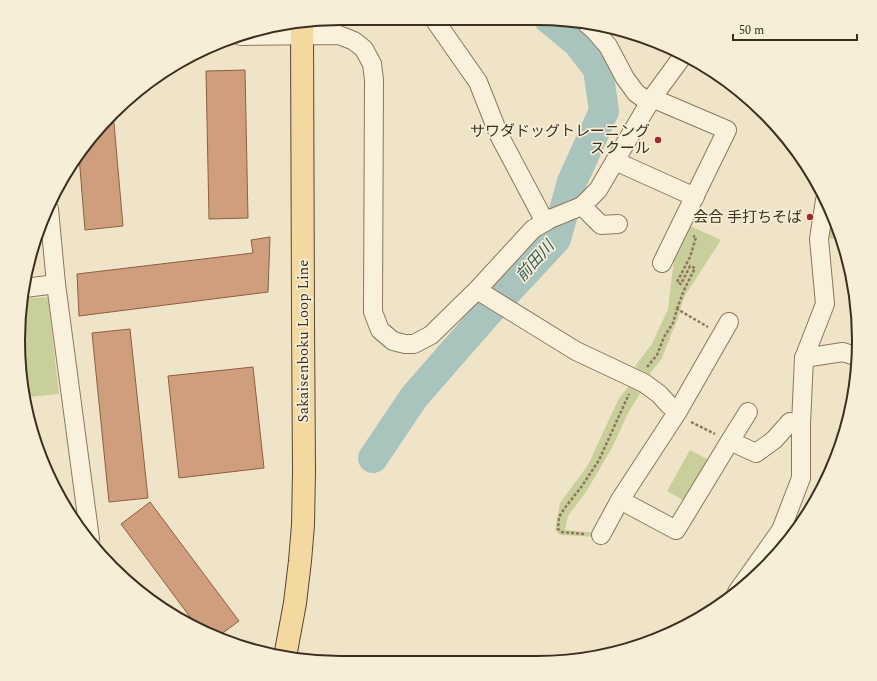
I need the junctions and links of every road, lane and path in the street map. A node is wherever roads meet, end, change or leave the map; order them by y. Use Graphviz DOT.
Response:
graph roads {
  1 [pos="438,25"];
  2 [pos="302,29"];
  3 [pos="594,30"];
  4 [pos="274,32"];
  5 [pos="680,60"];
  6 [pos="651,100"];
  7 [pos="615,161"];
  8 [pos="695,197"];
  9 [pos="579,207"];
  10 [pos="823,210"];
  11 [pos="50,218"];
  12 [pos="548,220"];
  13 [pos="618,224"];
  14 [pos="696,237"];
  15 [pos="662,264"];
  16 [pos="56,284"];
  17 [pos="30,287"];
  18 [pos="478,290"];
  19 [pos="677,310"];
  20 [pos="726,328"];
  21 [pos="851,355"];
  22 [pos="804,358"];
  23 [pos="637,380"];
  24 [pos="748,412"];
  25 [pos="676,413"];
  26 [pos="802,424"];
  27 [pos="730,441"];
  28 [pos="620,500"];
  29 [pos="89,532"];
  30 [pos="601,535"];
  31 [pos="751,573"];
  32 [pos="286,651"];
  1 -- 12 [label="street"];
  2 -- 4 [label="street"];
  2 -- 18 [label="street"];
  2 -- 32 [label="main road, Sakaisenboku Loop Line"];
  3 -- 6 [label="street"];
  5 -- 6 [label="street"];
  6 -- 7 [label="street"];
  6 -- 8 [label="street"];
  7 -- 8 [label="street"];
  7 -- 9 [label="street"];
  8 -- 15 [label="street"];
  9 -- 12 [label="street"];
  9 -- 13 [label="street"];
  10 -- 22 [label="street"];
  11 -- 16 [label="street"];
  12 -- 18 [label="street"];
  14 -- 19 [label="path"];
  16 -- 17 [label="street"];
  16 -- 29 [label="street"];
  18 -- 23 [label="street"];
  19 -- 20 [label="path"];
  19 -- 23 [label="path"];
  20 -- 25 [label="street"];
  21 -- 22 [label="street"];
  22 -- 26 [label="street"];
  23 -- 25 [label="street"];
  23 -- 30 [label="path"];
  24 -- 27 [label="street"];
  25 -- 27 [label="path"];
  25 -- 28 [label="street"];
  26 -- 27 [label="street"];
  26 -- 31 [label="street"];
  27 -- 28 [label="street"];
  28 -- 30 [label="street"];
}
